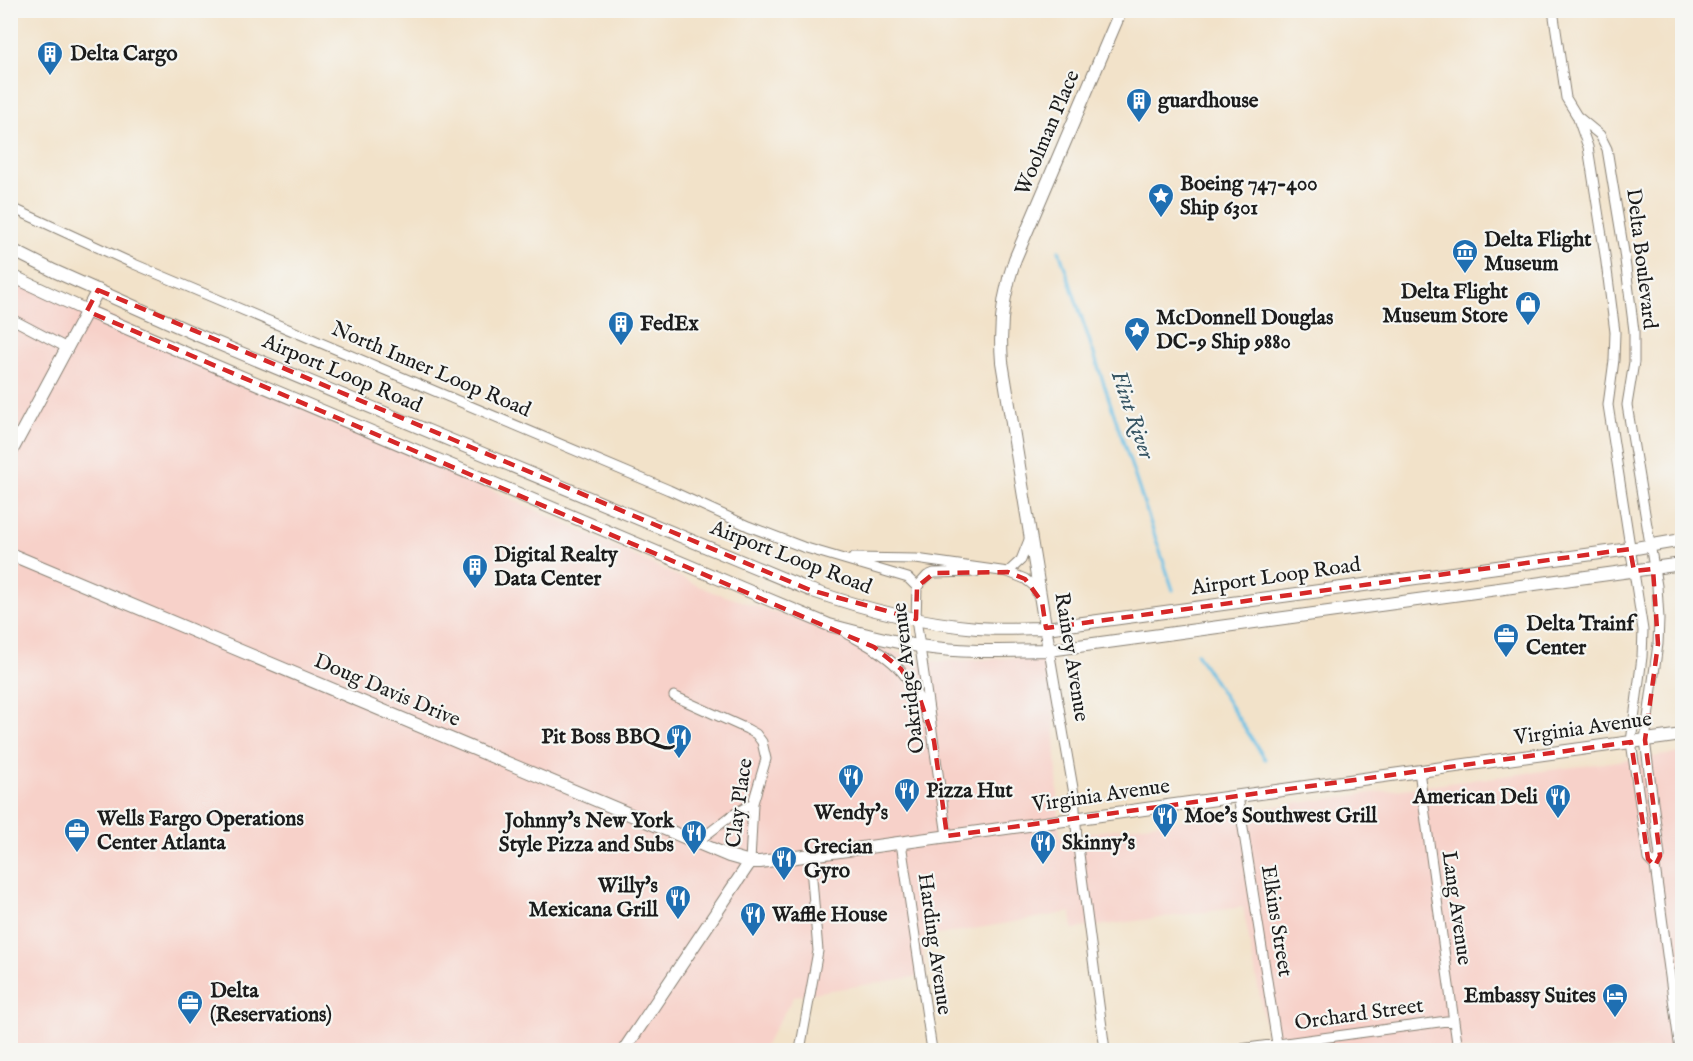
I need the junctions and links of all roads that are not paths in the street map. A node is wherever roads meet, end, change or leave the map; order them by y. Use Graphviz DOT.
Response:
graph roads {
  1 [pos="1121,10"];
  2 [pos="1553,10"];
  3 [pos="1577,116"];
  4 [pos="10,207"];
  5 [pos="10,249"];
  6 [pos="1011,271"];
  7 [pos="10,275"];
  8 [pos="98,290"];
  9 [pos="87,311"];
  10 [pos="10,318"];
  11 [pos="67,348"];
  12 [pos="10,454"];
  13 [pos="1030,533"];
  14 [pos="1683,540"];
  15 [pos="1649,546"];
  16 [pos="1630,549"];
  17 [pos="10,554"];
  18 [pos="842,557"];
  19 [pos="1683,564"];
  20 [pos="1653,569"];
  21 [pos="1008,572"];
  22 [pos="1634,572"];
  23 [pos="917,587"];
  24 [pos="1042,602"];
  25 [pos="916,619"];
  26 [pos="829,625"];
  27 [pos="1046,628"];
  28 [pos="921,646"];
  29 [pos="1049,650"];
  30 [pos="674,696"];
  31 [pos="1683,735"];
  32 [pos="1645,740"];
  33 [pos="934,741"];
  34 [pos="1631,742"];
  35 [pos="1419,771"];
  36 [pos="1238,796"];
  37 [pos="753,803"];
  38 [pos="1076,819"];
  39 [pos="947,836"];
  40 [pos="697,842"];
  41 [pos="901,843"];
  42 [pos="810,855"];
  43 [pos="750,862"];
  44 [pos="1655,866"];
  45 [pos="1454,1020"];
  46 [pos="1278,1047"];
  47 [pos="624,1050"];
  48 [pos="800,1050"];
  49 [pos="932,1050"];
  50 [pos="1105,1050"];
  51 [pos="1233,1050"];
  52 [pos="1458,1050"];
  53 [pos="1680,1050"];
  1 -- 6 [label="main road, Woolman Place"];
  2 -- 3 [label="street, Delta Boulevard"];
  3 -- 15 [label="street, Delta Boulevard"];
  3 -- 16 [label="street, Delta Boulevard"];
  4 -- 18 [label="street, North Inner Loop Road"];
  5 -- 8 [label="main road, Airport Loop Road"];
  6 -- 13 [label="main road, Rainey Avenue"];
  7 -- 9 [label="main road, Airport Loop Road"];
  8 -- 9 [label="main road"];
  8 -- 25 [label="main road, Airport Loop Road"];
  9 -- 11 [label="main road"];
  9 -- 26 [label="main road, Airport Loop Road"];
  10 -- 11 [label="street"];
  11 -- 12 [label="main road"];
  13 -- 21 [label="street"];
  13 -- 24 [label="main road, Rainey Avenue"];
  14 -- 15 [label="main road, Airport Loop Road"];
  15 -- 16 [label="main road, Airport Loop Road"];
  15 -- 20 [label="street, Delta Boulevard"];
  16 -- 22 [label="street, Delta Boulevard"];
  16 -- 27 [label="main road, Airport Loop Road"];
  17 -- 40 [label="main road, Doug Davis Drive"];
  18 -- 21 [label="street, North Inner Loop Road"];
  18 -- 23 [label="street, North Inner Loop Road"];
  19 -- 20 [label="main road, Airport Loop Road"];
  20 -- 22 [label="main road, Airport Loop Road"];
  20 -- 32 [label="street, Delta Boulevard"];
  21 -- 23 [label="street, North Inner Loop Road"];
  21 -- 24 [label="street, North Inner Loop Road"];
  22 -- 29 [label="main road, Airport Loop Road"];
  22 -- 34 [label="street, Delta Boulevard"];
  23 -- 25 [label="street, Oakridge Avenue"];
  24 -- 27 [label="main road, Rainey Avenue"];
  25 -- 27 [label="main road, Airport Loop Road"];
  25 -- 28 [label="street, Oakridge Avenue"];
  26 -- 28 [label="main road, Airport Loop Road"];
  26 -- 33 [label="street, Airport Loop Road"];
  27 -- 29 [label="main road, Rainey Avenue"];
  28 -- 29 [label="main road, Airport Loop Road"];
  28 -- 33 [label="street, Oakridge Avenue"];
  29 -- 38 [label="street, Rainey Avenue"];
  30 -- 37 [label="street, Clay Place"];
  31 -- 32 [label="main road, Virginia Avenue"];
  32 -- 34 [label="main road, Virginia Avenue"];
  32 -- 44 [label="street, Delta Boulevard"];
  33 -- 39 [label="street, Oakridge Avenue"];
  34 -- 35 [label="main road, Virginia Avenue"];
  34 -- 44 [label="street, Delta Boulevard"];
  35 -- 36 [label="main road, Virginia Avenue"];
  35 -- 45 [label="street, Lang Avenue"];
  36 -- 38 [label="main road, Virginia Avenue"];
  36 -- 46 [label="street, Elkins Street"];
  37 -- 40 [label="street"];
  37 -- 43 [label="street, Clay Place"];
  38 -- 39 [label="main road, Virginia Avenue"];
  38 -- 50 [label="street, Rainey Avenue"];
  39 -- 41 [label="main road, Virginia Avenue"];
  40 -- 43 [label="main road, Doug Davis Drive"];
  41 -- 42 [label="main road, Virginia Avenue"];
  41 -- 49 [label="street, Harding Avenue"];
  42 -- 43 [label="main road, Virginia Avenue"];
  42 -- 48 [label="street"];
  43 -- 47 [label="main road"];
  44 -- 53 [label="street"];
  45 -- 46 [label="street, Orchard Street"];
  45 -- 52 [label="street, Lang Avenue"];
  46 -- 51 [label="street, Orchard Street"];
}
